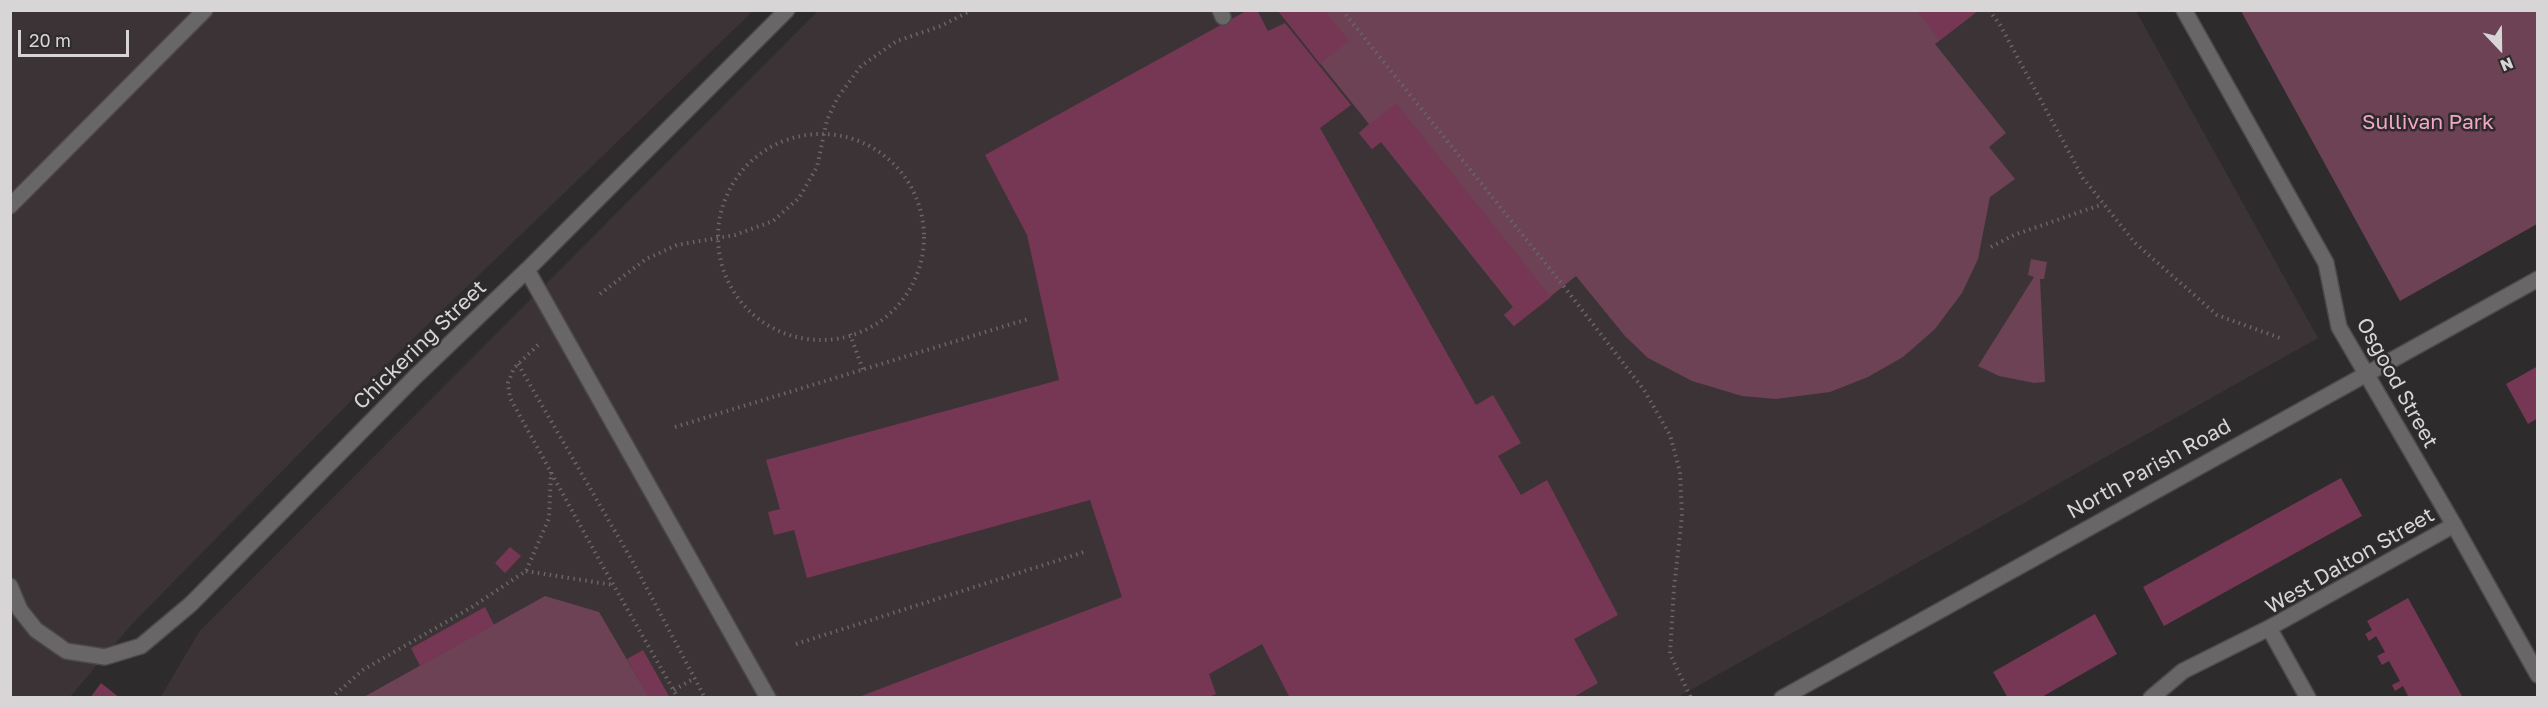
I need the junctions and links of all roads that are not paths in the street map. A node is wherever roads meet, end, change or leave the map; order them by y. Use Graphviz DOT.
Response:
graph roads {
  1 [pos="205,10"];
  2 [pos="2184,10"];
  3 [pos="781,13"];
  4 [pos="10,206"];
  5 [pos="527,270"];
  6 [pos="2538,279"];
  7 [pos="2366,373"];
  8 [pos="2454,525"];
  9 [pos="10,586"];
  10 [pos="2269,628"];
  11 [pos="2538,675"];
  12 [pos="768,698"];
  13 [pos="1782,698"];
  14 [pos="2151,698"];
  15 [pos="2308,698"];
  1 -- 4 [label="street"];
  2 -- 7 [label="street, Osgood Street"];
  3 -- 5 [label="street, Chickering Street"];
  5 -- 9 [label="street, Chickering Street"];
  5 -- 12 [label="street"];
  6 -- 7 [label="street, North Parish Road"];
  7 -- 8 [label="street, Osgood Street"];
  7 -- 13 [label="street, North Parish Road"];
  8 -- 10 [label="street, West Dalton Street"];
  8 -- 11 [label="street, Osgood Street"];
  10 -- 14 [label="street"];
  10 -- 15 [label="street, West Dalton Street"];
}
